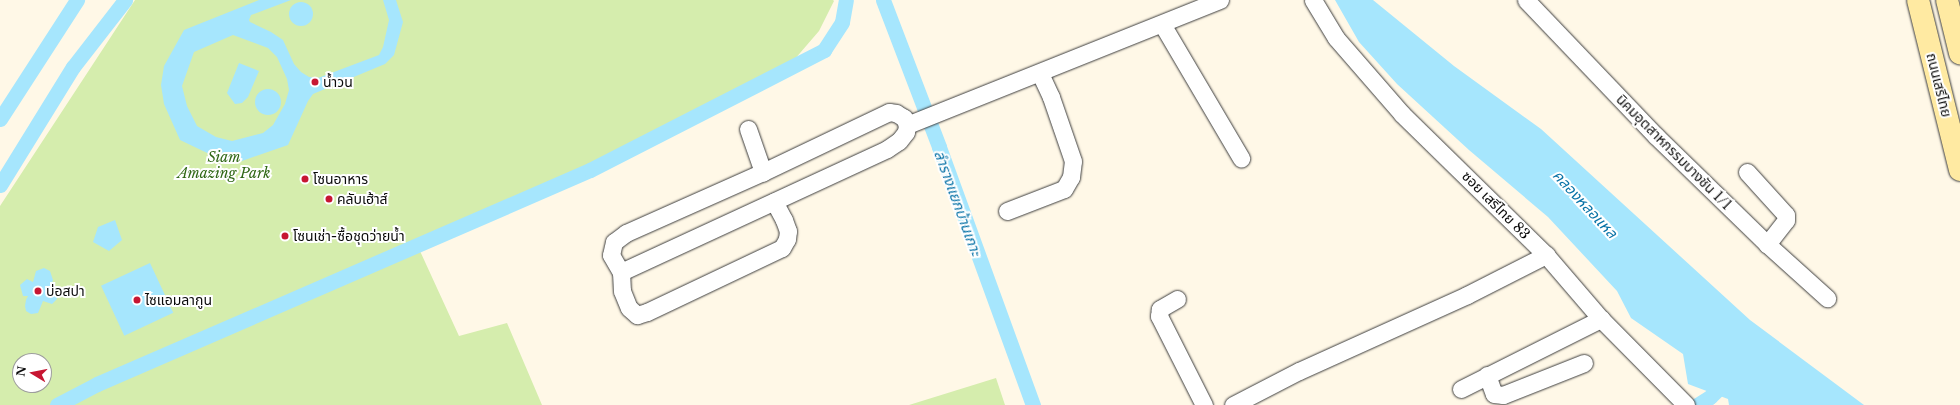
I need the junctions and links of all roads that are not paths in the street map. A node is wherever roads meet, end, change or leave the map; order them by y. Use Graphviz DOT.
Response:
graph roads {
  1 [pos="1220,0"];
  2 [pos="1313,0"];
  3 [pos="1526,0"];
  4 [pos="1918,0"];
  5 [pos="1947,0"];
  6 [pos="1162,24"];
  7 [pos="1960,53"];
  8 [pos="1040,73"];
  9 [pos="913,123"];
  10 [pos="748,129"];
  11 [pos="1240,158"];
  12 [pos="1960,170"];
  13 [pos="763,172"];
  14 [pos="1747,172"];
  15 [pos="774,201"];
  16 [pos="1007,212"];
  17 [pos="1767,244"];
  18 [pos="1546,255"];
  19 [pos="621,272"];
  20 [pos="1827,298"];
  21 [pos="1177,299"];
  22 [pos="1601,319"];
  23 [pos="1584,364"];
  24 [pos="1488,375"];
  25 [pos="1461,389"];
  26 [pos="1679,404"];
  27 [pos="1204,405"];
  28 [pos="1233,405"];
  1 -- 6 [label="street"];
  2 -- 18 [label="street, ซอย เสรีไทย 83"];
  3 -- 17 [label="street, นิคมอุตสาหกรรมบางชัน 1/1"];
  4 -- 12 [label="main road, ถนนเสรีไทย"];
  5 -- 7 [label="main road, ถนนเสรีไทย"];
  6 -- 8 [label="street"];
  6 -- 11 [label="street"];
  8 -- 9 [label="street"];
  8 -- 16 [label="street"];
  9 -- 13 [label="street"];
  9 -- 15 [label="street"];
  10 -- 13 [label="street"];
  13 -- 19 [label="street"];
  14 -- 17 [label="street"];
  15 -- 19 [label="street"];
  15 -- 19 [label="street"];
  17 -- 20 [label="street, นิคมอุตสาหกรรมบางชัน 1/1"];
  18 -- 22 [label="street, ซอย เสรีไทย 83"];
  18 -- 28 [label="street"];
  21 -- 27 [label="street"];
  22 -- 24 [label="street"];
  22 -- 26 [label="street, ซอย เสรีไทย 83"];
  23 -- 24 [label="street"];
  24 -- 25 [label="street"];
}
